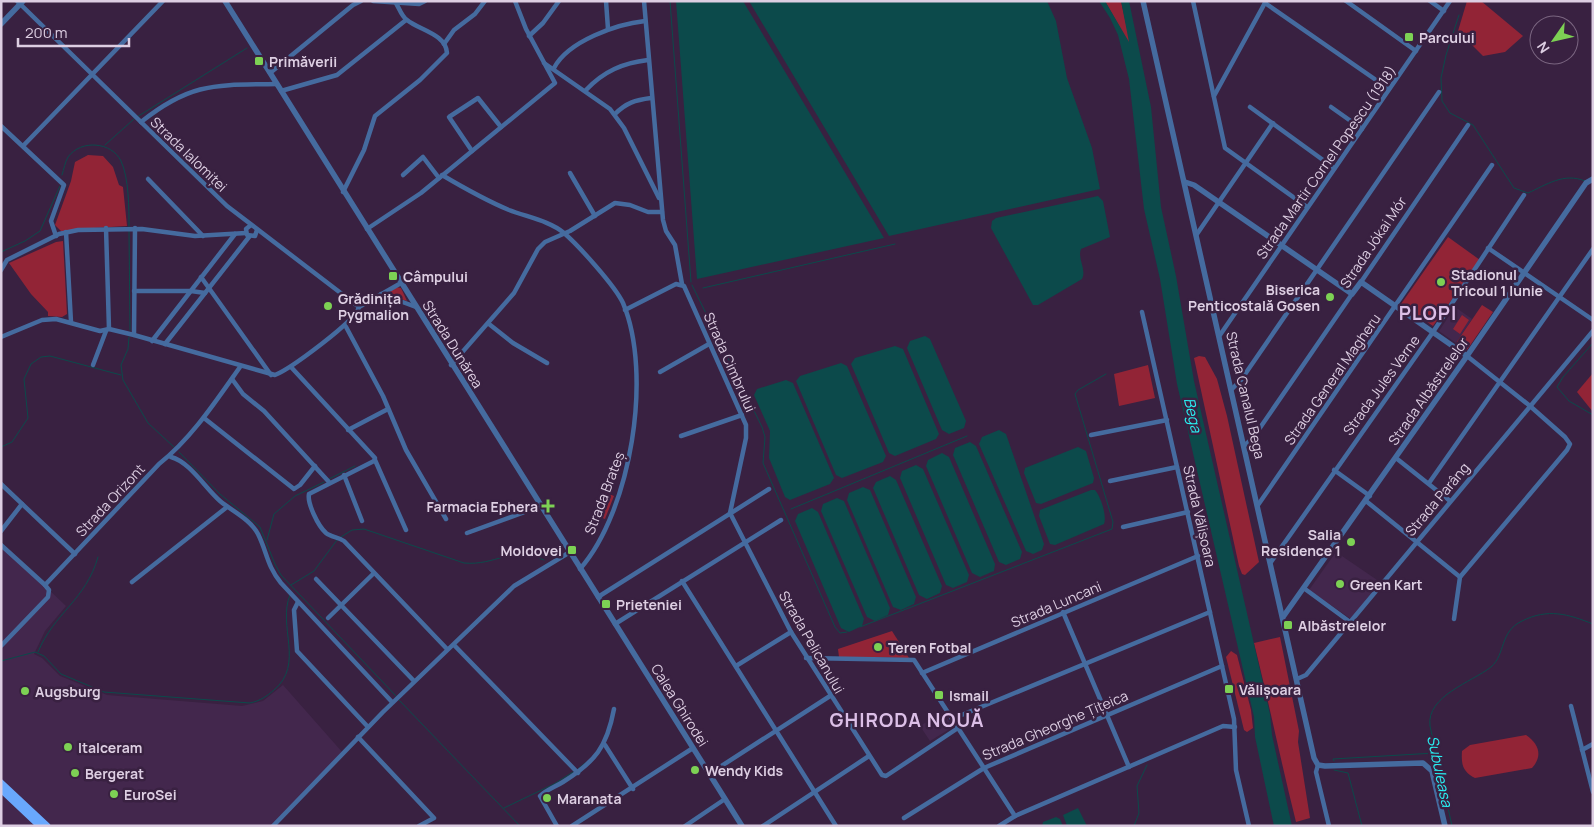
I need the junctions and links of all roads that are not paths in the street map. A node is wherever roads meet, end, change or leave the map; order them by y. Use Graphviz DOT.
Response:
graph roads {
  1 [pos="163,1"];
  2 [pos="226,1"];
  3 [pos="361,1"];
  4 [pos="373,1"];
  5 [pos="425,1"];
  6 [pos="485,1"];
  7 [pos="515,1"];
  8 [pos="559,1"];
  9 [pos="606,1"];
  10 [pos="644,1"];
  11 [pos="1143,1"];
  12 [pos="1193,1"];
  13 [pos="1346,1"];
  14 [pos="1430,1"];
  15 [pos="1450,1"];
  16 [pos="20,2"];
  17 [pos="1266,2"];
  18 [pos="393,3"];
  19 [pos="1444,11"];
  20 [pos="406,20"];
  21 [pos="645,21"];
  22 [pos="1,24"];
  23 [pos="608,29"];
  24 [pos="529,36"];
  25 [pos="444,44"];
  26 [pos="1416,51"];
  27 [pos="648,60"];
  28 [pos="542,61"];
  29 [pos="554,68"];
  30 [pos="270,72"];
  31 [pos="92,73"];
  32 [pos="553,76"];
  33 [pos="566,76"];
  34 [pos="277,84"];
  35 [pos="554,84"];
  36 [pos="1389,89"];
  37 [pos="586,90"];
  38 [pos="281,91"];
  39 [pos="1439,92"];
  40 [pos="1214,96"];
  41 [pos="651,98"];
  42 [pos="1250,107"];
  43 [pos="1331,107"];
  44 [pos="615,114"];
  45 [pos="138,119"];
  46 [pos="1273,123"];
  47 [pos="1468,124"];
  48 [pos="1,126"];
  49 [pos="501,128"];
  50 [pos="1362,128"];
  51 [pos="23,146"];
  52 [pos="472,151"];
  53 [pos="1245,163"];
  54 [pos="1492,166"];
  55 [pos="1334,168"];
  56 [pos="570,173"];
  57 [pos="403,175"];
  58 [pos="440,177"];
  59 [pos="148,179"];
  60 [pos="1593,179"];
  61 [pos="1185,182"];
  62 [pos="343,192"];
  63 [pos="1524,195"];
  64 [pos="661,201"];
  65 [pos="1219,202"];
  66 [pos="1307,207"];
  67 [pos="662,212"];
  68 [pos="595,216"];
  69 [pos="251,225"];
  70 [pos="106,228"];
  71 [pos="131,228"];
  72 [pos="367,229"];
  73 [pos="257,230"];
  74 [pos="66,232"];
  75 [pos="564,233"];
  76 [pos="235,234"];
  77 [pos="1197,234"];
  78 [pos="247,235"];
  79 [pos="56,236"];
  80 [pos="203,236"];
  81 [pos="1282,246"];
  82 [pos="1488,248"];
  83 [pos="1593,249"];
  84 [pos="2,267"];
  85 [pos="1317,270"];
  86 [pos="1524,273"];
  87 [pos="201,278"];
  88 [pos="1361,282"];
  89 [pos="401,283"];
  90 [pos="682,284"];
  91 [pos="210,287"];
  92 [pos="134,291"];
  93 [pos="191,291"];
  94 [pos="205,293"];
  95 [pos="382,294"];
  96 [pos="1352,294"];
  97 [pos="1560,296"];
  98 [pos="416,307"];
  99 [pos="1396,307"];
  100 [pos="359,308"];
  101 [pos="625,310"];
  102 [pos="1142,312"];
  103 [pos="1593,320"];
  104 [pos="71,322"];
  105 [pos="345,324"];
  106 [pos="489,324"];
  107 [pos="107,330"];
  108 [pos="1433,332"];
  109 [pos="1593,332"];
  110 [pos="134,334"];
  111 [pos="1220,335"];
  112 [pos="1,337"];
  113 [pos="152,341"];
  114 [pos="165,344"];
  115 [pos="709,344"];
  116 [pos="1468,356"];
  117 [pos="547,363"];
  118 [pos="93,365"];
  119 [pos="451,365"];
  120 [pos="240,367"];
  121 [pos="290,367"];
  122 [pos="660,372"];
  123 [pos="271,375"];
  124 [pos="232,379"];
  125 [pos="1501,383"];
  126 [pos="1232,389"];
  127 [pos="1530,406"];
  128 [pos="388,409"];
  129 [pos="742,415"];
  130 [pos="204,418"];
  131 [pos="1167,420"];
  132 [pos="348,430"];
  133 [pos="1091,435"];
  134 [pos="681,436"];
  135 [pos="1244,445"];
  136 [pos="171,457"];
  137 [pos="1396,458"];
  138 [pos="375,460"];
  139 [pos="315,466"];
  140 [pos="1178,466"];
  141 [pos="1334,470"];
  142 [pos="344,475"];
  143 [pos="1110,481"];
  144 [pos="329,482"];
  145 [pos="1,484"];
  146 [pos="1430,484"];
  147 [pos="769,489"];
  148 [pos="1368,499"];
  149 [pos="1450,501"];
  150 [pos="22,504"];
  151 [pos="1258,505"];
  152 [pos="541,506"];
  153 [pos="227,507"];
  154 [pos="1188,512"];
  155 [pos="730,513"];
  156 [pos="446,519"];
  157 [pos="781,520"];
  158 [pos="362,521"];
  159 [pos="1123,527"];
  160 [pos="1,530"];
  161 [pos="406,530"];
  162 [pos="467,533"];
  163 [pos="1417,541"];
  164 [pos="745,543"];
  165 [pos="1,545"];
  166 [pos="570,552"];
  167 [pos="75,554"];
  168 [pos="1198,556"];
  169 [pos="1271,562"];
  170 [pos="580,569"];
  171 [pos="374,574"];
  172 [pos="1460,577"];
  173 [pos="316,580"];
  174 [pos="682,581"];
  175 [pos="132,582"];
  176 [pos="45,585"];
  177 [pos="1305,590"];
  178 [pos="598,597"];
  179 [pos="298,602"];
  180 [pos="341,605"];
  181 [pos="1064,612"];
  182 [pos="1210,612"];
  183 [pos="1283,617"];
  184 [pos="328,618"];
  185 [pos="1454,619"];
  186 [pos="1350,622"];
  187 [pos="614,624"];
  188 [pos="791,632"];
  189 [pos="454,644"];
  190 [pos="1,646"];
  191 [pos="446,649"];
  192 [pos="806,658"];
  193 [pos="1085,663"];
  194 [pos="736,666"];
  195 [pos="1222,666"];
  196 [pos="922,673"];
  197 [pos="1297,679"];
  198 [pos="414,681"];
  199 [pos="830,696"];
  200 [pos="392,702"];
  201 [pos="1571,706"];
  202 [pos="614,709"];
  203 [pos="1107,715"];
  204 [pos="952,719"];
  205 [pos="368,727"];
  206 [pos="1235,727"];
  207 [pos="958,728"];
  208 [pos="777,732"];
  209 [pos="358,738"];
  210 [pos="1593,744"];
  211 [pos="605,745"];
  212 [pos="693,748"];
  213 [pos="1582,750"];
  214 [pos="870,756"];
  215 [pos="1318,765"];
  216 [pos="1129,766"];
  217 [pos="984,768"];
  218 [pos="578,773"];
  219 [pos="709,774"];
  220 [pos="1,783"];
  221 [pos="633,788"];
  222 [pos="1,789"];
  223 [pos="816,792"];
  224 [pos="1593,792"];
  225 [pos="725,799"];
  226 [pos="1015,816"];
  227 [pos="904,818"];
  228 [pos="40,826"];
  229 [pos="47,826"];
  230 [pos="273,826"];
  231 [pos="419,826"];
  232 [pos="556,826"];
  233 [pos="572,826"];
  234 [pos="686,826"];
  235 [pos="742,826"];
  236 [pos="763,826"];
  237 [pos="836,826"];
  238 [pos="999,826"];
  239 [pos="1248,826"];
  240 [pos="1329,826"];
  241 [pos="1445,826"];
  1 -- 31 [label="street"];
  2 -- 30 [label="street, Strada Dunărea"];
  3 -- 30 [label="street"];
  4 -- 18 [label="street"];
  5 -- 18 [label="street"];
  6 -- 25 [label="street"];
  7 -- 24 [label="street"];
  8 -- 24 [label="street"];
  9 -- 23 [label="street"];
  10 -- 21 [label="street, Strada Cimbrului"];
  11 -- 61 [label="street, Strada Canalul Bega"];
  12 -- 40 [label="street"];
  13 -- 26 [label="street"];
  14 -- 19 [label="street"];
  15 -- 19 [label="street, Strada Martir Cornel Popescu (1918)"];
  16 -- 22 [label="street"];
  16 -- 31 [label="street, Strada Ialomiței"];
  17 -- 36 [label="street"];
  17 -- 40 [label="street"];
  18 -- 20 [label="street"];
  19 -- 26 [label="street, Strada Martir Cornel Popescu (1918)"];
  20 -- 25 [label="street"];
  20 -- 38 [label="street"];
  21 -- 23 [label="street"];
  21 -- 27 [label="street, Strada Cimbrului"];
  23 -- 29 [label="street"];
  24 -- 28 [label="street"];
  25 -- 62 [label="street"];
  26 -- 36 [label="street, Strada Martir Cornel Popescu (1918)"];
  27 -- 37 [label="street"];
  27 -- 41 [label="street, Strada Cimbrului"];
  28 -- 29 [label="street"];
  28 -- 32 [label="street"];
  29 -- 32 [label="street"];
  29 -- 33 [label="street"];
  30 -- 34 [label="street, Strada Dunărea"];
  31 -- 45 [label="street, Strada Ialomiței"];
  31 -- 51 [label="street"];
  32 -- 35 [label="street"];
  33 -- 35 [label="street"];
  33 -- 37 [label="street"];
  34 -- 38 [label="street, Strada Dunărea"];
  34 -- 45 [label="street"];
  35 -- 49 [label="street"];
  36 -- 50 [label="street, Strada Martir Cornel Popescu (1918)"];
  37 -- 44 [label="street"];
  38 -- 62 [label="street, Strada Dunărea"];
  39 -- 85 [label="street"];
  40 -- 53 [label="street"];
  41 -- 44 [label="street"];
  41 -- 64 [label="street, Strada Cimbrului"];
  42 -- 46 [label="street"];
  43 -- 50 [label="street"];
  44 -- 64 [label="street"];
  45 -- 69 [label="street, Strada Ialomiței"];
  46 -- 53 [label="street"];
  46 -- 55 [label="street"];
  47 -- 88 [label="street, Strada Jókai Mór"];
  48 -- 51 [label="street"];
  49 -- 52 [label="street"];
  49 -- 52 [label="street"];
  50 -- 55 [label="street, Strada Martir Cornel Popescu (1918)"];
  51 -- 79 [label="street"];
  52 -- 58 [label="street"];
  53 -- 65 [label="street"];
  53 -- 66 [label="street"];
  54 -- 99 [label="street, Strada General Magheru"];
  55 -- 66 [label="street, Strada Martir Cornel Popescu (1918)"];
  56 -- 68 [label="street"];
  57 -- 58 [label="street"];
  58 -- 72 [label="street"];
  58 -- 75 [label="street"];
  59 -- 80 [label="street"];
  60 -- 86 [label="street, Strada Albăstrelelor"];
  61 -- 65 [label="street"];
  61 -- 77 [label="street, Strada Canalul Bega"];
  62 -- 72 [label="street, Strada Dunărea"];
  63 -- 82 [label="street, Strada Jules Verne"];
  64 -- 67 [label="street, Strada Cimbrului"];
  65 -- 77 [label="street"];
  65 -- 81 [label="street"];
  66 -- 81 [label="street, Strada Martir Cornel Popescu (1918)"];
  67 -- 68 [label="street"];
  67 -- 90 [label="street, Strada Cimbrului"];
  68 -- 75 [label="street"];
  69 -- 73 [label="street, Strada Ialomiței"];
  69 -- 78 [label="street"];
  70 -- 71 [label="street"];
  70 -- 74 [label="street"];
  70 -- 107 [label="street"];
  71 -- 80 [label="street"];
  71 -- 92 [label="street"];
  72 -- 89 [label="street, Strada Dunărea"];
  73 -- 78 [label="street"];
  73 -- 100 [label="street, Strada Ialomiței"];
  74 -- 79 [label="street"];
  74 -- 104 [label="street"];
  75 -- 101 [label="street, Strada Brateș"];
  75 -- 106 [label="street"];
  76 -- 78 [label="street"];
  76 -- 80 [label="street"];
  76 -- 87 [label="street"];
  77 -- 111 [label="street, Strada Canalul Bega"];
  78 -- 91 [label="street"];
  79 -- 84 [label="street"];
  81 -- 85 [label="street"];
  81 -- 111 [label="street, Strada Martir Cornel Popescu (1918)"];
  82 -- 86 [label="street"];
  82 -- 108 [label="street, Strada Jules Verne"];
  83 -- 97 [label="street"];
  85 -- 96 [label="street"];
  85 -- 126 [label="street"];
  86 -- 97 [label="street"];
  86 -- 116 [label="street, Strada Albăstrelelor"];
  87 -- 91 [label="street"];
  87 -- 93 [label="street"];
  88 -- 96 [label="street, Strada Jókai Mór"];
  88 -- 99 [label="street"];
  89 -- 95 [label="street"];
  89 -- 98 [label="street, Strada Dunărea"];
  90 -- 101 [label="street"];
  90 -- 115 [label="street, Strada Cimbrului"];
  91 -- 94 [label="street"];
  91 -- 123 [label="street"];
  92 -- 93 [label="street"];
  92 -- 110 [label="street"];
  93 -- 94 [label="street"];
  93 -- 113 [label="street"];
  94 -- 114 [label="street"];
  95 -- 98 [label="street"];
  95 -- 100 [label="street"];
  96 -- 135 [label="street, Strada Jókai Mór"];
  97 -- 103 [label="street"];
  97 -- 125 [label="street"];
  98 -- 119 [label="street, Strada Dunărea"];
  99 -- 108 [label="street"];
  99 -- 151 [label="street, Strada General Magheru"];
  100 -- 105 [label="street"];
  101 -- 170 [label="street, Strada Brateș"];
  102 -- 131 [label="street, Strada Vălișoara"];
  104 -- 107 [label="street"];
  104 -- 112 [label="street"];
  105 -- 121 [label="street"];
  105 -- 128 [label="street"];
  106 -- 117 [label="street"];
  106 -- 119 [label="street"];
  107 -- 110 [label="street"];
  107 -- 118 [label="street"];
  108 -- 116 [label="street"];
  108 -- 141 [label="street, Strada Jules Verne"];
  109 -- 127 [label="street, Strada Parâng"];
  110 -- 113 [label="street"];
  111 -- 126 [label="street, Strada Canalul Bega"];
  113 -- 114 [label="street"];
  114 -- 120 [label="street"];
  115 -- 122 [label="street"];
  115 -- 129 [label="street, Strada Cimbrului"];
  116 -- 125 [label="street"];
  116 -- 137 [label="street, Strada Albăstrelelor"];
  119 -- 152 [label="street, Strada Dunărea"];
  120 -- 123 [label="street"];
  120 -- 124 [label="street, Strada Orizont"];
  121 -- 123 [label="street"];
  121 -- 132 [label="street"];
  124 -- 130 [label="street, Strada Orizont"];
  124 -- 139 [label="street"];
  125 -- 127 [label="street"];
  125 -- 146 [label="street"];
  126 -- 135 [label="street, Strada Canalul Bega"];
  127 -- 149 [label="street, Strada Parâng"];
  127 -- 172 [label="street"];
  128 -- 132 [label="street"];
  128 -- 156 [label="street"];
  129 -- 134 [label="street"];
  129 -- 155 [label="street, Strada Cimbrului"];
  130 -- 136 [label="street, Strada Orizont"];
  130 -- 139 [label="street"];
  131 -- 133 [label="street"];
  131 -- 140 [label="street, Strada Vălișoara"];
  132 -- 138 [label="street"];
  135 -- 151 [label="street, Strada Canalul Bega"];
  136 -- 153 [label="street"];
  136 -- 167 [label="street, Strada Orizont"];
  137 -- 146 [label="street"];
  137 -- 148 [label="street, Strada Albăstrelelor"];
  138 -- 142 [label="street"];
  138 -- 161 [label="street"];
  139 -- 144 [label="street"];
  140 -- 143 [label="street"];
  140 -- 154 [label="street, Strada Vălișoara"];
  141 -- 148 [label="street"];
  141 -- 169 [label="street, Strada Jules Verne"];
  142 -- 144 [label="street"];
  142 -- 158 [label="street"];
  144 -- 171 [label="street"];
  145 -- 150 [label="street"];
  146 -- 149 [label="street"];
  147 -- 155 [label="street"];
  148 -- 163 [label="street"];
  148 -- 177 [label="street, Strada Albăstrelelor"];
  149 -- 163 [label="street, Strada Parâng"];
  150 -- 160 [label="street"];
  150 -- 167 [label="street"];
  151 -- 169 [label="street, Strada Canalul Bega"];
  152 -- 162 [label="street"];
  152 -- 166 [label="street, Strada Dunărea"];
  153 -- 175 [label="street"];
  153 -- 179 [label="street"];
  154 -- 159 [label="street"];
  154 -- 168 [label="street, Strada Vălișoara"];
  155 -- 164 [label="street, Strada Pelicanului"];
  155 -- 178 [label="street"];
  157 -- 164 [label="street"];
  163 -- 172 [label="street"];
  163 -- 186 [label="street, Strada Parâng"];
  164 -- 174 [label="street"];
  164 -- 188 [label="street, Strada Pelicanului"];
  165 -- 176 [label="street"];
  166 -- 170 [label="street, Strada Dunărea"];
  166 -- 189 [label="street"];
  167 -- 176 [label="street, Strada Orizont"];
  168 -- 181 [label="street, Strada Luncani"];
  168 -- 182 [label="street, Strada Vălișoara"];
  169 -- 183 [label="street, Strada Canalul Bega"];
  170 -- 178 [label="street, Strada Dunărea"];
  171 -- 180 [label="street"];
  171 -- 191 [label="street"];
  172 -- 185 [label="street"];
  173 -- 180 [label="street"];
  174 -- 187 [label="street"];
  174 -- 194 [label="street"];
  176 -- 190 [label="street"];
  177 -- 183 [label="street, Strada Albăstrelelor"];
  177 -- 186 [label="street"];
  178 -- 187 [label="street, Calea Ghirodei"];
  179 -- 200 [label="street"];
  179 -- 205 [label="street"];
  180 -- 184 [label="street"];
  180 -- 198 [label="street"];
  181 -- 193 [label="street"];
  181 -- 196 [label="street, Strada Luncani"];
  182 -- 193 [label="street"];
  182 -- 195 [label="street, Strada Vălișoara"];
  183 -- 197 [label="street, Strada Canalul Bega"];
  186 -- 197 [label="street, Strada Parâng"];
  187 -- 212 [label="street, Calea Ghirodei"];
  188 -- 192 [label="street, Strada Pelicanului"];
  188 -- 194 [label="street"];
  189 -- 191 [label="street"];
  189 -- 218 [label="street"];
  191 -- 198 [label="street"];
  192 -- 196 [label="street"];
  192 -- 199 [label="street, Strada Pelicanului"];
  193 -- 203 [label="street"];
  193 -- 204 [label="street"];
  194 -- 208 [label="street"];
  195 -- 203 [label="street, Strada Gheorghe Țițeica"];
  195 -- 206 [label="street, Strada Vălișoara"];
  196 -- 204 [label="street"];
  197 -- 215 [label="street, Strada Canalul Bega"];
  198 -- 200 [label="street"];
  199 -- 208 [label="street"];
  199 -- 214 [label="street, Strada Pelicanului"];
  200 -- 205 [label="street"];
  201 -- 213 [label="street"];
  202 -- 211 [label="street"];
  203 -- 216 [label="street"];
  203 -- 217 [label="street, Strada Gheorghe Țițeica"];
  204 -- 207 [label="street"];
  205 -- 209 [label="street"];
  206 -- 216 [label="street"];
  206 -- 239 [label="street, Strada Vălișoara"];
  207 -- 214 [label="street, Strada Pelicanului"];
  207 -- 217 [label="street"];
  208 -- 219 [label="street"];
  208 -- 223 [label="street"];
  209 -- 230 [label="street"];
  209 -- 231 [label="street"];
  210 -- 213 [label="street"];
  211 -- 218 [label="street"];
  211 -- 221 [label="street"];
  212 -- 219 [label="street, Calea Ghirodei"];
  212 -- 221 [label="street"];
  213 -- 224 [label="street"];
  214 -- 223 [label="street"];
  215 -- 240 [label="street"];
  215 -- 241 [label="street"];
  216 -- 226 [label="street"];
  217 -- 226 [label="street"];
  217 -- 227 [label="street, Strada Gheorghe Țițeica"];
  218 -- 232 [label="street"];
  219 -- 225 [label="street, Calea Ghirodei"];
  220 -- 229 [label="main road"];
  221 -- 233 [label="street"];
  222 -- 228 [label="main road"];
  223 -- 236 [label="street"];
  223 -- 237 [label="street"];
  225 -- 234 [label="street"];
  225 -- 235 [label="street, Calea Ghirodei"];
  226 -- 238 [label="street"];
}
